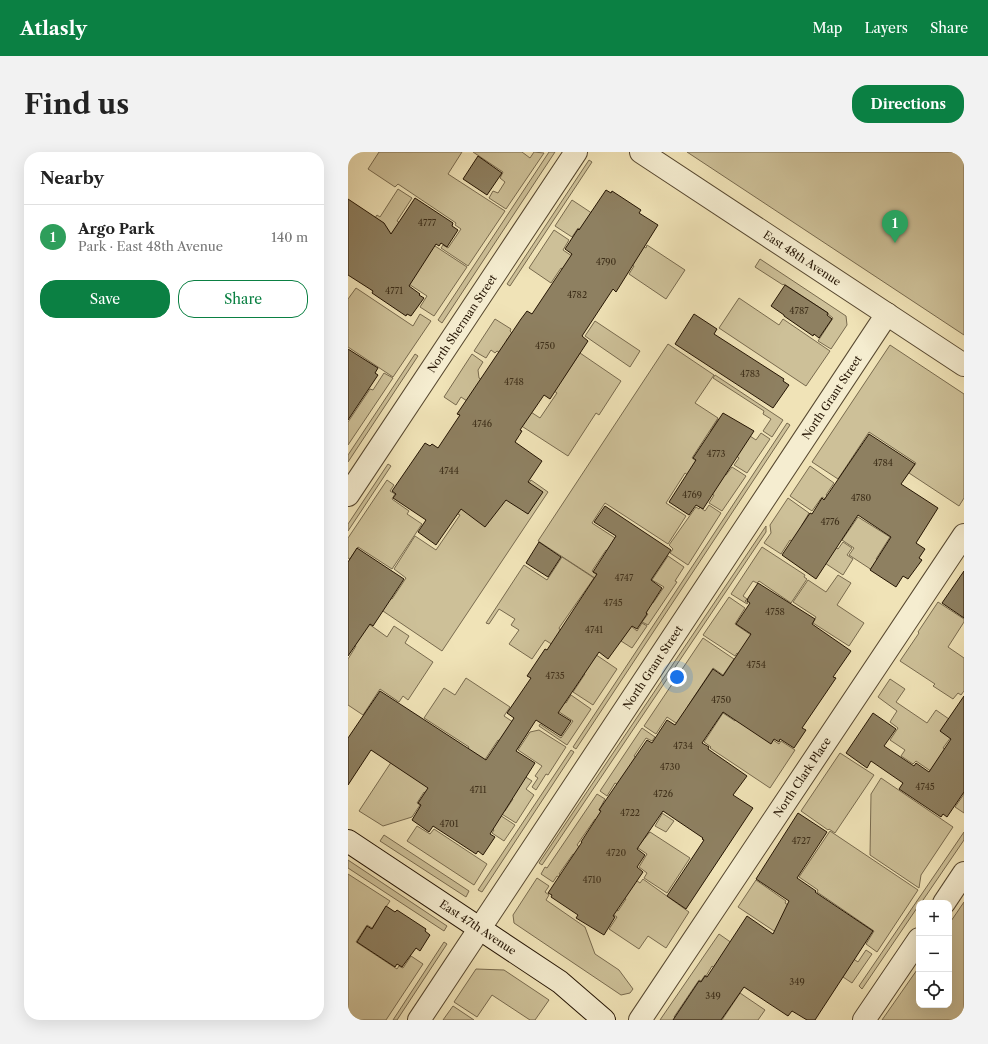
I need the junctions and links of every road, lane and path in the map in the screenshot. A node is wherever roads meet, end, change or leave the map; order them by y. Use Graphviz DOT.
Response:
graph roads {
  1 [pos="576,152"];
  2 [pos="641,152"];
  3 [pos="887,314"];
  4 [pos="964,365"];
  5 [pos="348,495"];
  6 [pos="964,535"];
  7 [pos="348,841"];
  8 [pos="964,874"];
  9 [pos="946,900"];
  10 [pos="480,928"];
  11 [pos="916,943"];
  12 [pos="419,1020"];
  13 [pos="604,1020"];
  14 [pos="640,1020"];
  15 [pos="864,1020"];
  1 -- 5 [label="street, North Sherman Street"];
  2 -- 3 [label="street, East 48th Avenue"];
  3 -- 4 [label="street, East 48th Avenue"];
  3 -- 10 [label="street, North Grant Street"];
  6 -- 14 [label="street, North Clark Place"];
  7 -- 10 [label="street, East 47th Avenue"];
  8 -- 9 [label="street"];
  10 -- 12 [label="street, North Grant Street"];
  10 -- 13 [label="street, East 47th Avenue"];
  11 -- 15 [label="street"];
}
